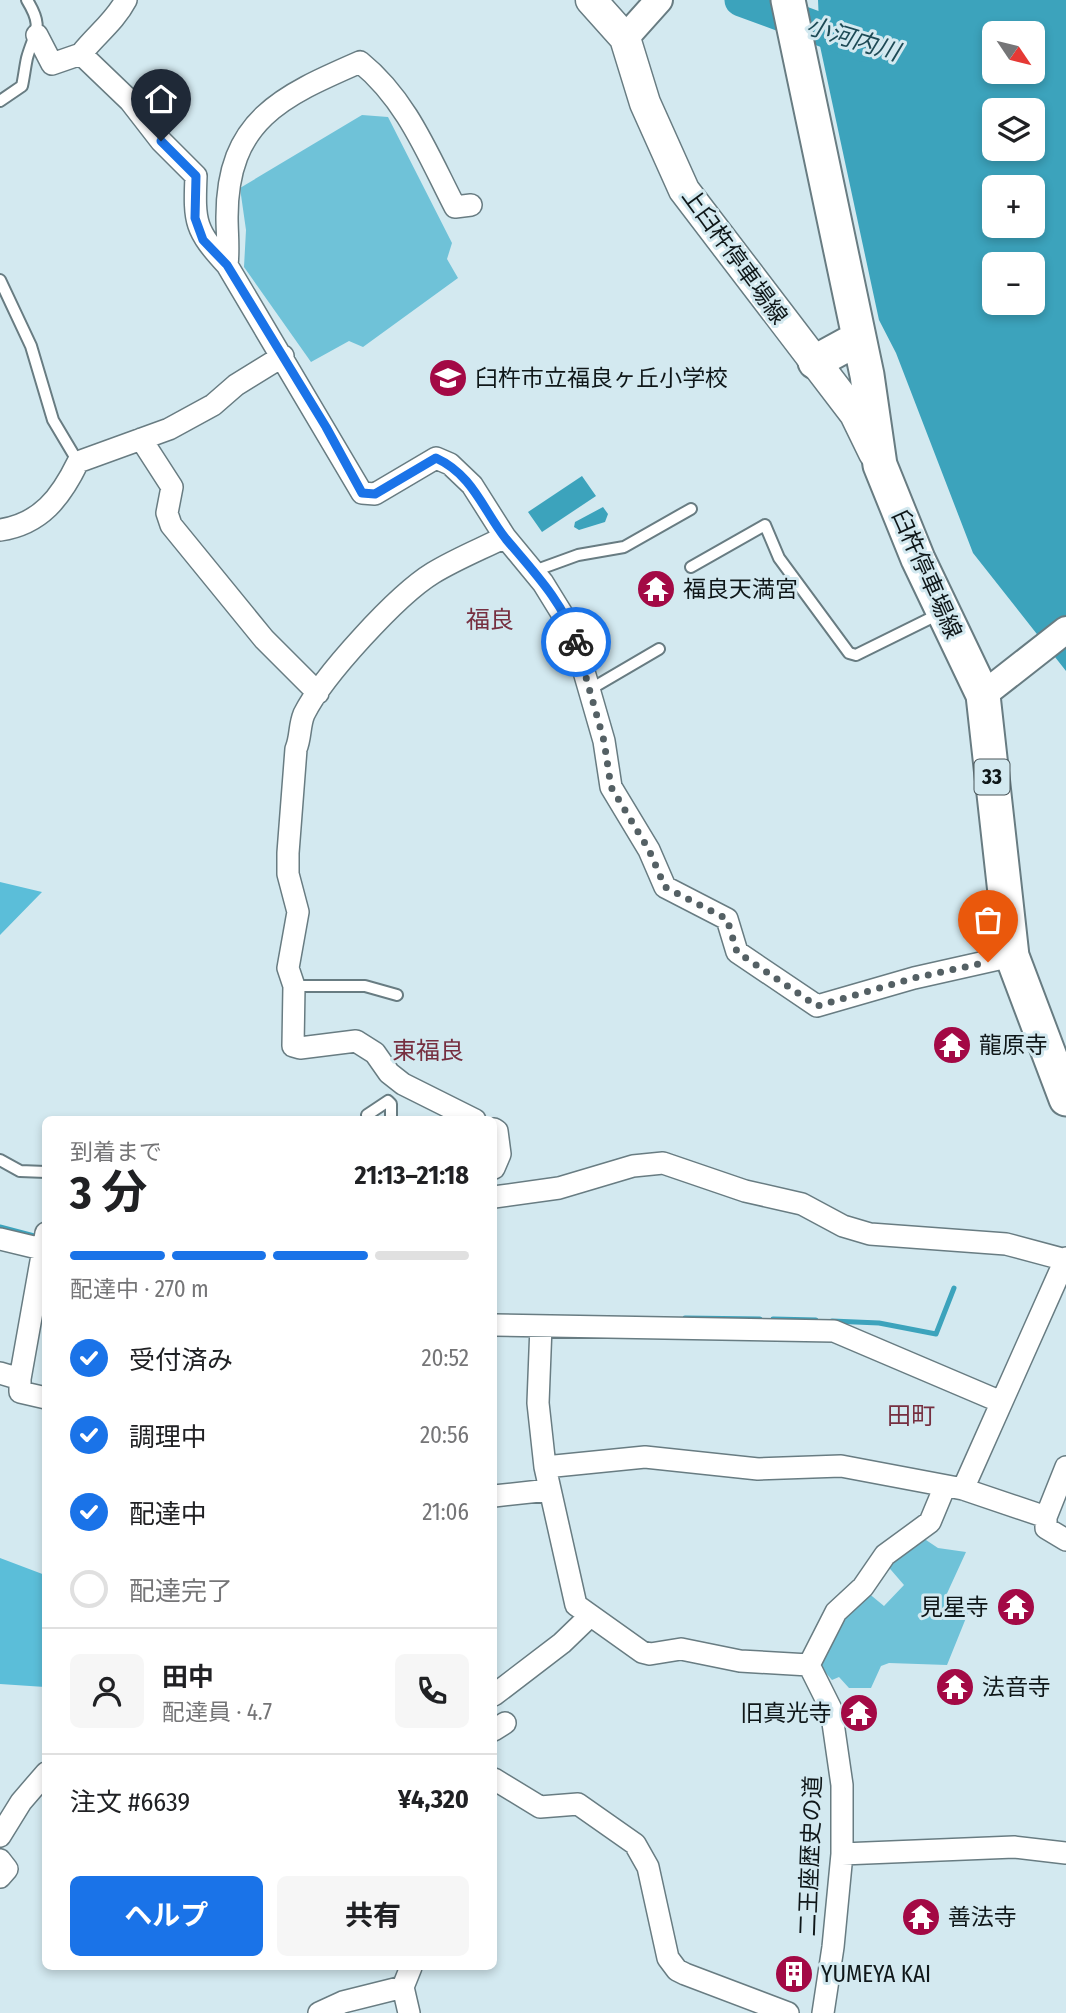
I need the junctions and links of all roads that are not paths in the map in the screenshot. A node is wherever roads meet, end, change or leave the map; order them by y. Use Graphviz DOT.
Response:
graph roads {
  1 [pos="27,0"];
  2 [pos="126,0"];
  3 [pos="591,0"];
  4 [pos="659,0"];
  5 [pos="789,4"];
  6 [pos="37,35"];
  7 [pos="625,38"];
  8 [pos="81,54"];
  9 [pos="0,101"];
  10 [pos="471,205"];
  11 [pos="227,265"];
  12 [pos="0,280"];
  13 [pos="859,338"];
  14 [pos="283,356"];
  15 [pos="815,362"];
  16 [pos="141,439"];
  17 [pos="79,462"];
  18 [pos="880,465"];
  19 [pos="691,509"];
  20 [pos="0,530"];
  21 [pos="505,537"];
  22 [pos="691,567"];
  23 [pos="534,571"];
  24 [pos="943,612"];
  25 [pos="1066,630"];
  26 [pos="659,649"];
  27 [pos="589,690"];
  28 [pos="318,693"];
  29 [pos="982,695"];
  30 [pos="1012,956"];
  31 [pos="294,986"];
  32 [pos="397,995"];
  33 [pos="1066,1099"];
  34 [pos="367,1115"];
  35 [pos="391,1116"];
  36 [pos="467,1116"];
  37 [pos="497,1130"];
  38 [pos="0,1160"];
  39 [pos="497,1161"];
  40 [pos="42,1172"];
  41 [pos="497,1197"];
  42 [pos="0,1239"];
  43 [pos="42,1244"];
  44 [pos="42,1252"];
  45 [pos="1065,1260"];
  46 [pos="497,1325"];
  47 [pos="541,1326"];
  48 [pos="10,1376"];
  49 [pos="42,1397"];
  50 [pos="1001,1402"];
  51 [pos="545,1467"];
  52 [pos="1066,1467"];
  53 [pos="954,1488"];
  54 [pos="549,1490"];
  55 [pos="497,1496"];
  56 [pos="1046,1517"];
  57 [pos="1066,1540"];
  58 [pos="590,1616"];
  59 [pos="809,1665"];
  60 [pos="497,1693"];
  61 [pos="42,1778"];
  62 [pos="497,1781"];
  63 [pos="0,1836"];
  64 [pos="1066,1853"];
  65 [pos="842,1854"];
  66 [pos="0,1860"];
  67 [pos="0,1877"];
  68 [pos="407,1977"];
  69 [pos="319,2013"];
  70 [pos="409,2013"];
  71 [pos="788,2013"];
  72 [pos="823,2013"];
  1 -- 6 [label="lane"];
  2 -- 8 [label="street"];
  3 -- 7 [label="main road, 上臼杵停車場線"];
  4 -- 7 [label="street"];
  5 -- 13 [label="main road, 臼杵停車場線 / 33"];
  6 -- 8 [label="street"];
  6 -- 9 [label="lane"];
  7 -- 15 [label="main road, 上臼杵停車場線"];
  8 -- 11 [label="street"];
  10 -- 11 [label="street"];
  11 -- 14 [label="street"];
  12 -- 17 [label="lane"];
  13 -- 15 [label="main road"];
  13 -- 18 [label="main road, 臼杵停車場線 / 33"];
  14 -- 16 [label="street"];
  14 -- 21 [label="street"];
  15 -- 18 [label="main road, 上臼杵停車場線"];
  16 -- 17 [label="street"];
  16 -- 28 [label="street"];
  17 -- 20 [label="street"];
  18 -- 24 [label="main road, 臼杵停車場線 / 33"];
  19 -- 23 [label="lane"];
  21 -- 23 [label="street"];
  21 -- 28 [label="street"];
  22 -- 24 [label="lane"];
  23 -- 27 [label="street"];
  24 -- 29 [label="main road, 臼杵停車場線 / 33"];
  25 -- 29 [label="street"];
  26 -- 27 [label="lane"];
  27 -- 30 [label="street"];
  28 -- 31 [label="street"];
  29 -- 30 [label="main road, 臼杵停車場線 / 33"];
  30 -- 33 [label="main road, 臼杵停車場線 / 33"];
  31 -- 32 [label="lane"];
  31 -- 36 [label="street"];
  34 -- 35 [label="lane"];
  37 -- 39 [label="street"];
  38 -- 40 [label="lane"];
  41 -- 45 [label="street"];
  42 -- 43 [label="street"];
  44 -- 48 [label="street"];
  45 -- 50 [label="street"];
  46 -- 47 [label="street"];
  47 -- 50 [label="street"];
  47 -- 51 [label="street"];
  48 -- 49 [label="street"];
  50 -- 53 [label="street"];
  51 -- 53 [label="street"];
  51 -- 54 [label="street"];
  52 -- 56 [label="street"];
  53 -- 56 [label="street"];
  53 -- 59 [label="street"];
  54 -- 55 [label="street"];
  54 -- 58 [label="street"];
  56 -- 57 [label="street"];
  58 -- 59 [label="street"];
  58 -- 60 [label="street"];
  59 -- 65 [label="street, 二王座歴史の道"];
  61 -- 63 [label="street"];
  62 -- 71 [label="street"];
  64 -- 65 [label="street"];
  65 -- 72 [label="street, 二王座歴史の道"];
  66 -- 67 [label="street"];
  68 -- 69 [label="street"];
  68 -- 70 [label="street"];
}
